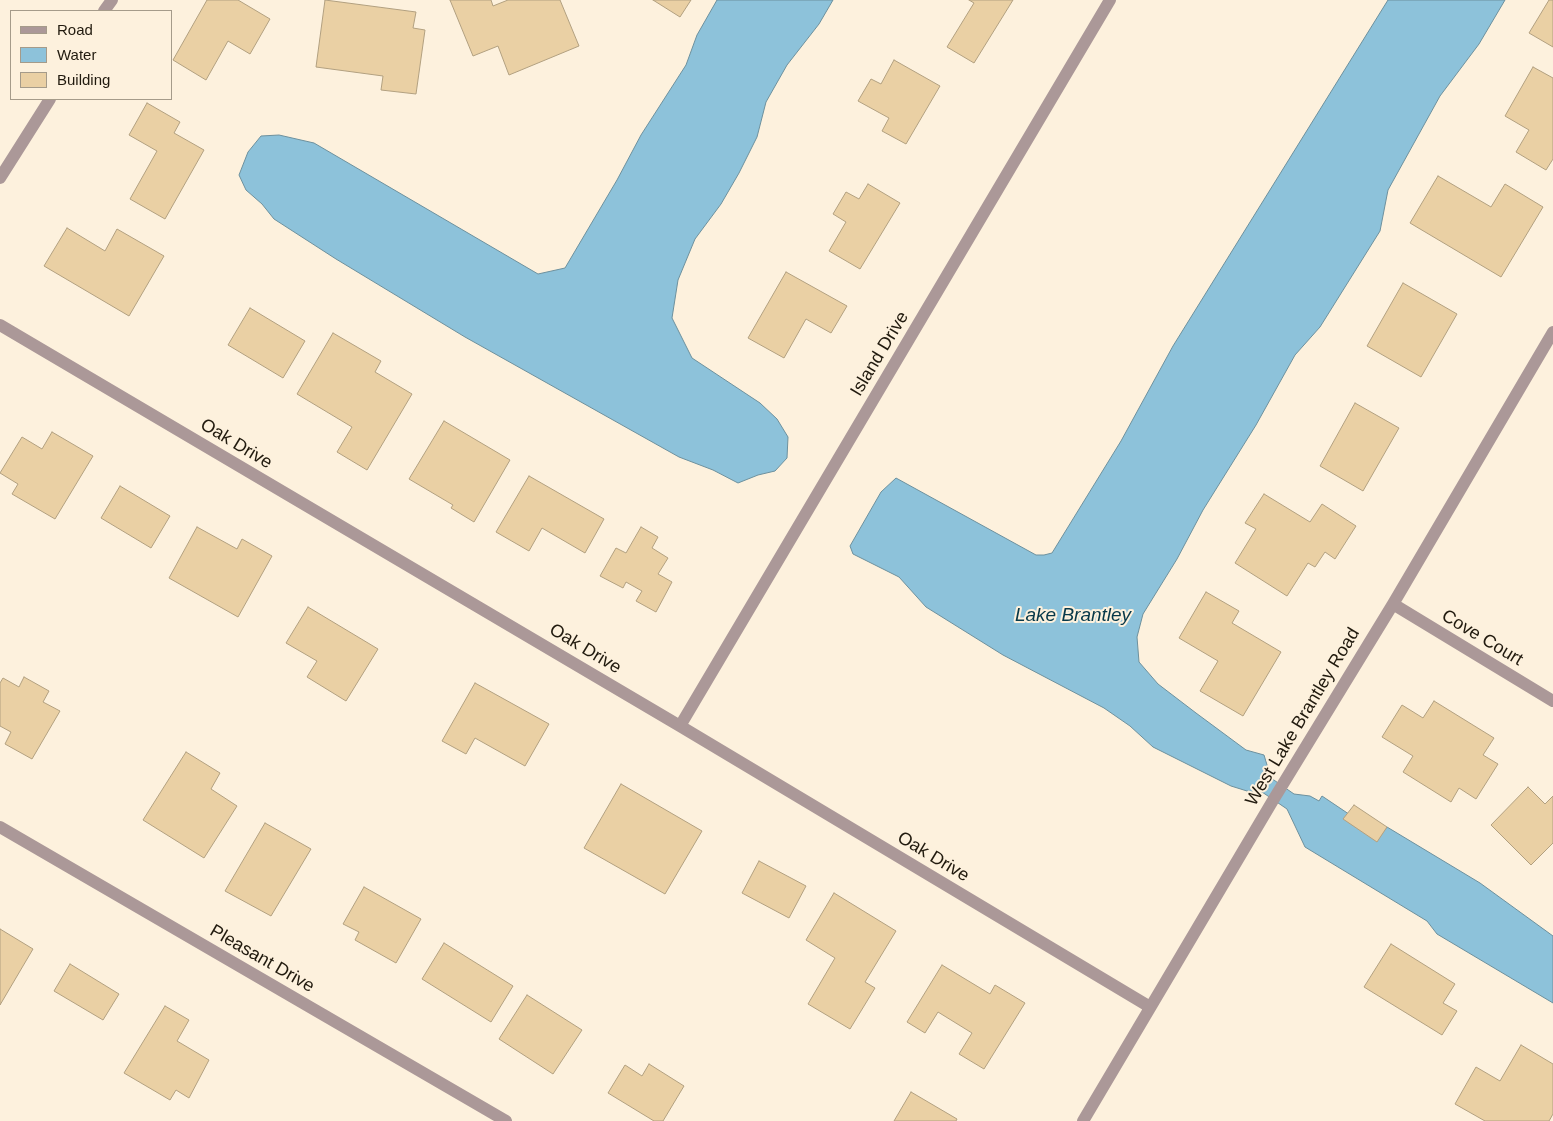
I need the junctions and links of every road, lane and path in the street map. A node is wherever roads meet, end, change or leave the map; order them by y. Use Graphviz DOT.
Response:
graph roads {
  1 [pos="1110,0"];
  2 [pos="49,100"];
  3 [pos="0,178"];
  4 [pos="0,325"];
  5 [pos="1553,332"];
  6 [pos="1393,604"];
  7 [pos="1553,701"];
  8 [pos="680,726"];
  9 [pos="0,827"];
  10 [pos="1150,1007"];
  11 [pos="506,1121"];
  12 [pos="1083,1121"];
  1 -- 8 [label="street, Island Drive"];
  2 -- 3 [label="street"];
  4 -- 8 [label="street, Oak Drive"];
  5 -- 6 [label="street, West Lake Brantley Road"];
  6 -- 7 [label="street, Cove Court"];
  6 -- 10 [label="street, West Lake Brantley Road"];
  8 -- 10 [label="street, Oak Drive"];
  9 -- 11 [label="street, Pleasant Drive"];
  10 -- 12 [label="street, West Lake Brantley Road"];
}
